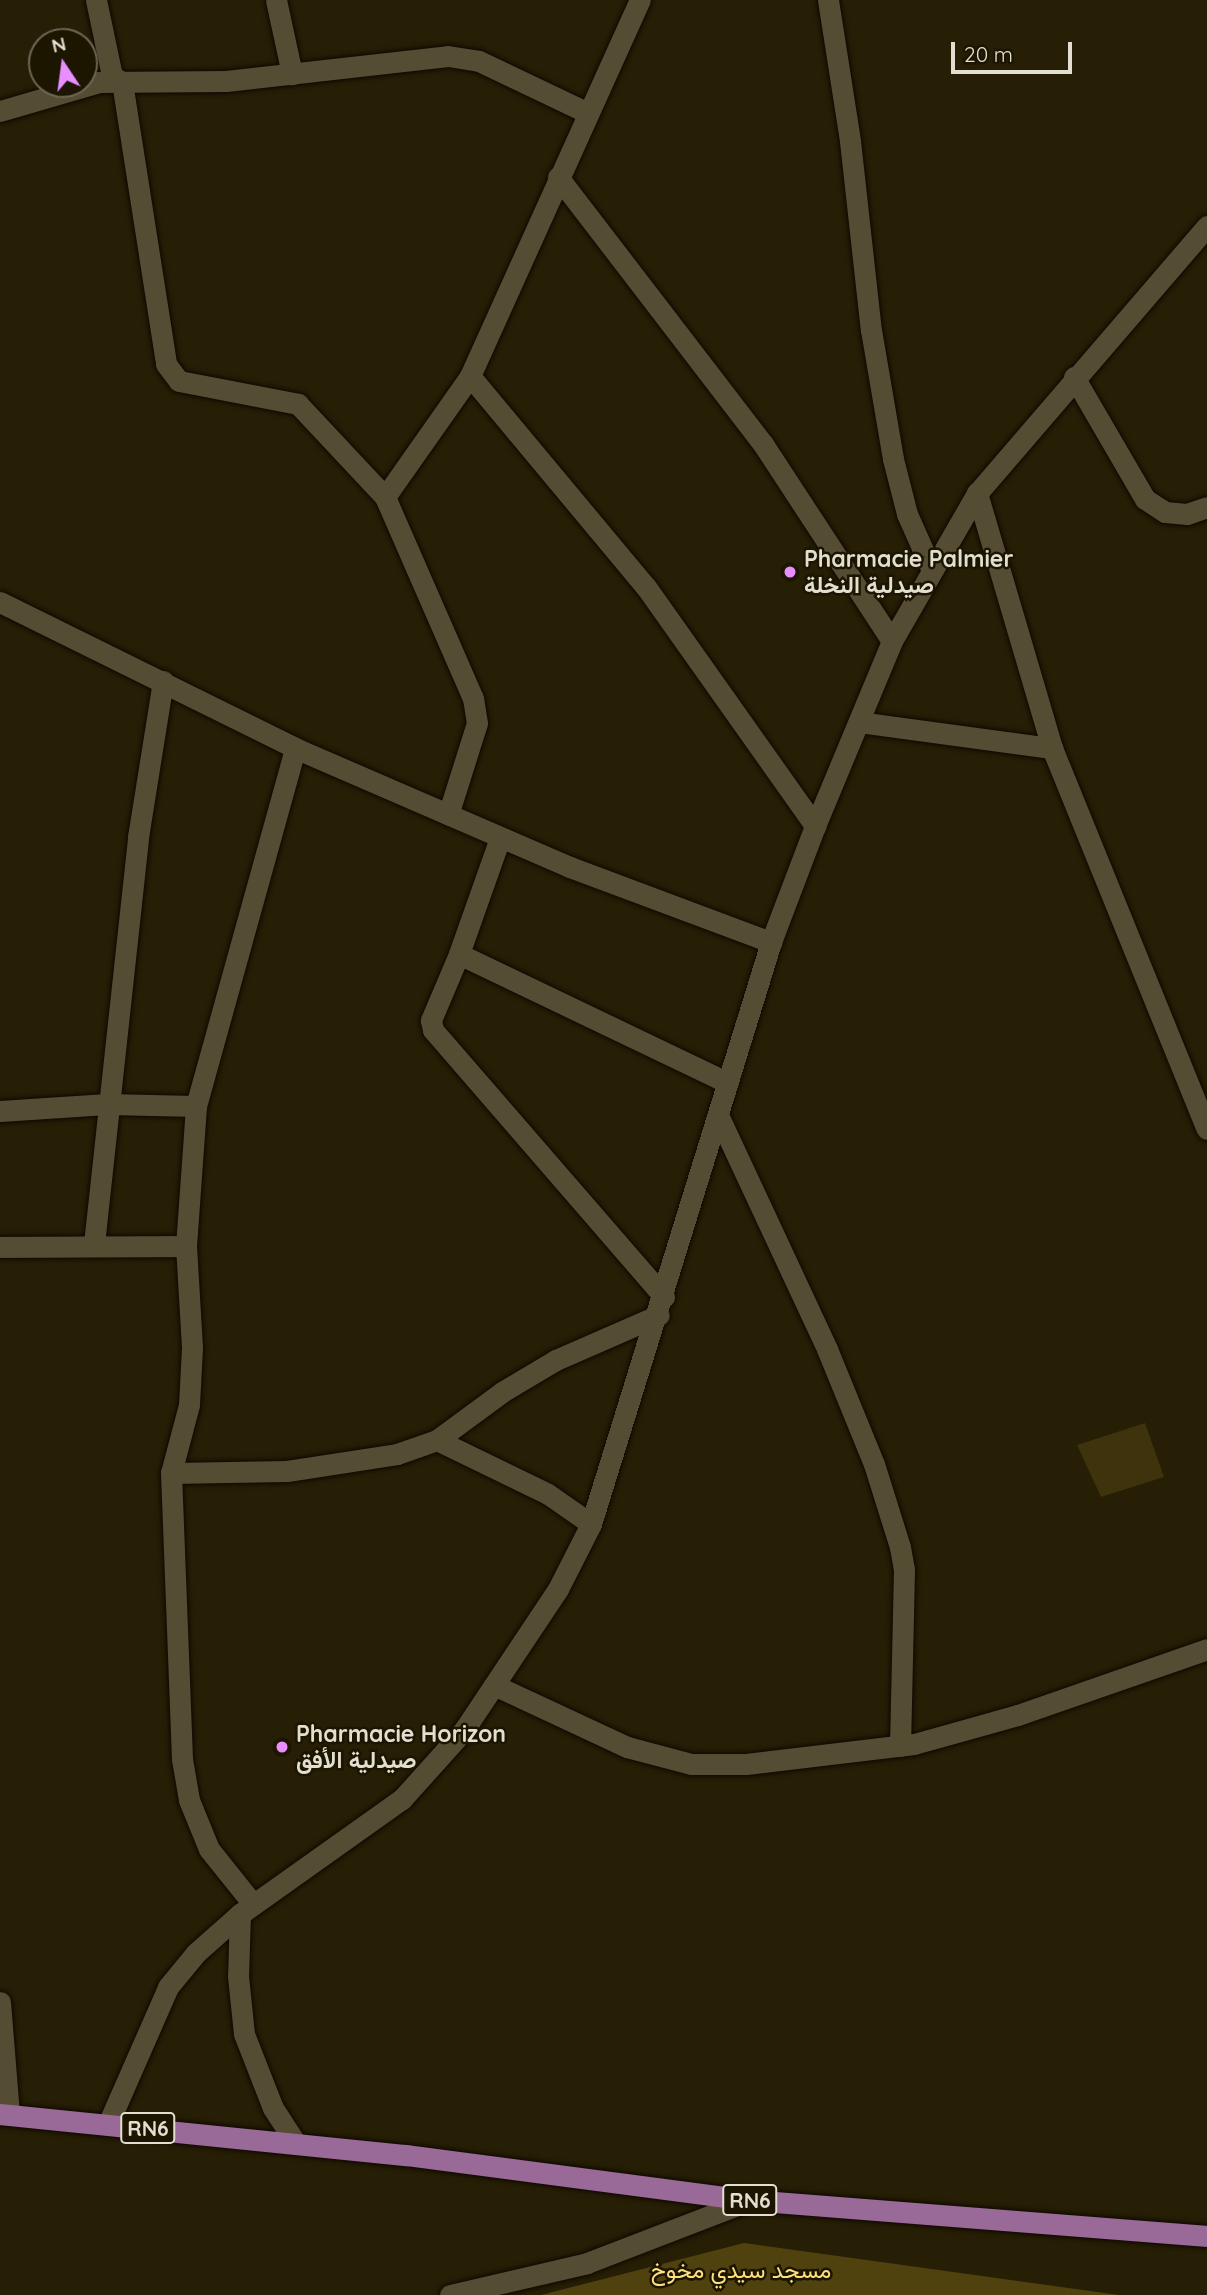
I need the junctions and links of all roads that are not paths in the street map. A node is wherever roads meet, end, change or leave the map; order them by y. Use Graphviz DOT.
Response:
graph roads {
  1 [pos="96,0"];
  2 [pos="275,0"];
  3 [pos="640,0"];
  4 [pos="828,0"];
  5 [pos="292,75"];
  6 [pos="122,82"];
  7 [pos="0,111"];
  8 [pos="586,112"];
  9 [pos="558,177"];
  10 [pos="1207,226"];
  11 [pos="470,376"];
  12 [pos="1074,377"];
  13 [pos="977,493"];
  14 [pos="385,497"];
  15 [pos="1207,508"];
  16 [pos="931,568"];
  17 [pos="0,602"];
  18 [pos="892,641"];
  19 [pos="163,681"];
  20 [pos="859,722"];
  21 [pos="295,748"];
  22 [pos="1052,748"];
  23 [pos="448,815"];
  24 [pos="815,826"];
  25 [pos="500,838"];
  26 [pos="771,942"];
  27 [pos="459,954"];
  28 [pos="728,1083"];
  29 [pos="107,1104"];
  30 [pos="196,1106"];
  31 [pos="1203,1106"];
  32 [pos="0,1111"];
  33 [pos="719,1115"];
  34 [pos="1207,1129"];
  35 [pos="94,1244"];
  36 [pos="0,1247"];
  37 [pos="186,1247"];
  38 [pos="661,1306"];
  39 [pos="438,1440"];
  40 [pos="171,1473"];
  41 [pos="591,1524"];
  42 [pos="1207,1649"];
  43 [pos="494,1685"];
  44 [pos="900,1746"];
  45 [pos="246,1909"];
  46 [pos="0,2003"];
  47 [pos="4,2114"];
  48 [pos="108,2124"];
  49 [pos="295,2142"];
  50 [pos="750,2200"];
  51 [pos="1207,2236"];
  52 [pos="450,2295"];
  1 -- 6 [label="street"];
  2 -- 5 [label="street"];
  3 -- 8 [label="street"];
  4 -- 16 [label="street"];
  5 -- 6 [label="street"];
  5 -- 8 [label="street"];
  6 -- 7 [label="street"];
  6 -- 14 [label="street"];
  8 -- 9 [label="street"];
  9 -- 11 [label="street"];
  9 -- 18 [label="street"];
  10 -- 12 [label="street"];
  11 -- 14 [label="street"];
  11 -- 24 [label="street"];
  12 -- 13 [label="street"];
  12 -- 15 [label="street"];
  13 -- 16 [label="street"];
  13 -- 22 [label="street"];
  14 -- 23 [label="street"];
  16 -- 18 [label="street"];
  17 -- 19 [label="street"];
  18 -- 20 [label="street"];
  19 -- 21 [label="street"];
  19 -- 29 [label="street"];
  20 -- 22 [label="street"];
  20 -- 24 [label="street"];
  21 -- 23 [label="street"];
  21 -- 30 [label="street"];
  22 -- 31 [label="street"];
  23 -- 25 [label="street"];
  24 -- 26 [label="street"];
  25 -- 26 [label="street"];
  25 -- 27 [label="street"];
  26 -- 28 [label="street"];
  27 -- 28 [label="street"];
  27 -- 38 [label="street"];
  28 -- 33 [label="street"];
  29 -- 30 [label="street"];
  29 -- 32 [label="street"];
  29 -- 35 [label="street"];
  30 -- 37 [label="street"];
  31 -- 34 [label="street"];
  33 -- 38 [label="street"];
  33 -- 44 [label="street"];
  35 -- 36 [label="street"];
  35 -- 37 [label="street"];
  37 -- 40 [label="street"];
  38 -- 39 [label="street"];
  38 -- 41 [label="street"];
  39 -- 40 [label="street"];
  39 -- 41 [label="street"];
  40 -- 45 [label="street"];
  41 -- 43 [label="street"];
  42 -- 44 [label="street"];
  43 -- 44 [label="street"];
  43 -- 45 [label="street"];
  45 -- 48 [label="street"];
  45 -- 49 [label="street"];
  46 -- 47 [label="street"];
  47 -- 48 [label="main road, RN6"];
  48 -- 49 [label="main road, RN6"];
  49 -- 50 [label="main road, RN6"];
  50 -- 51 [label="main road, RN6"];
  50 -- 52 [label="street"];
}
